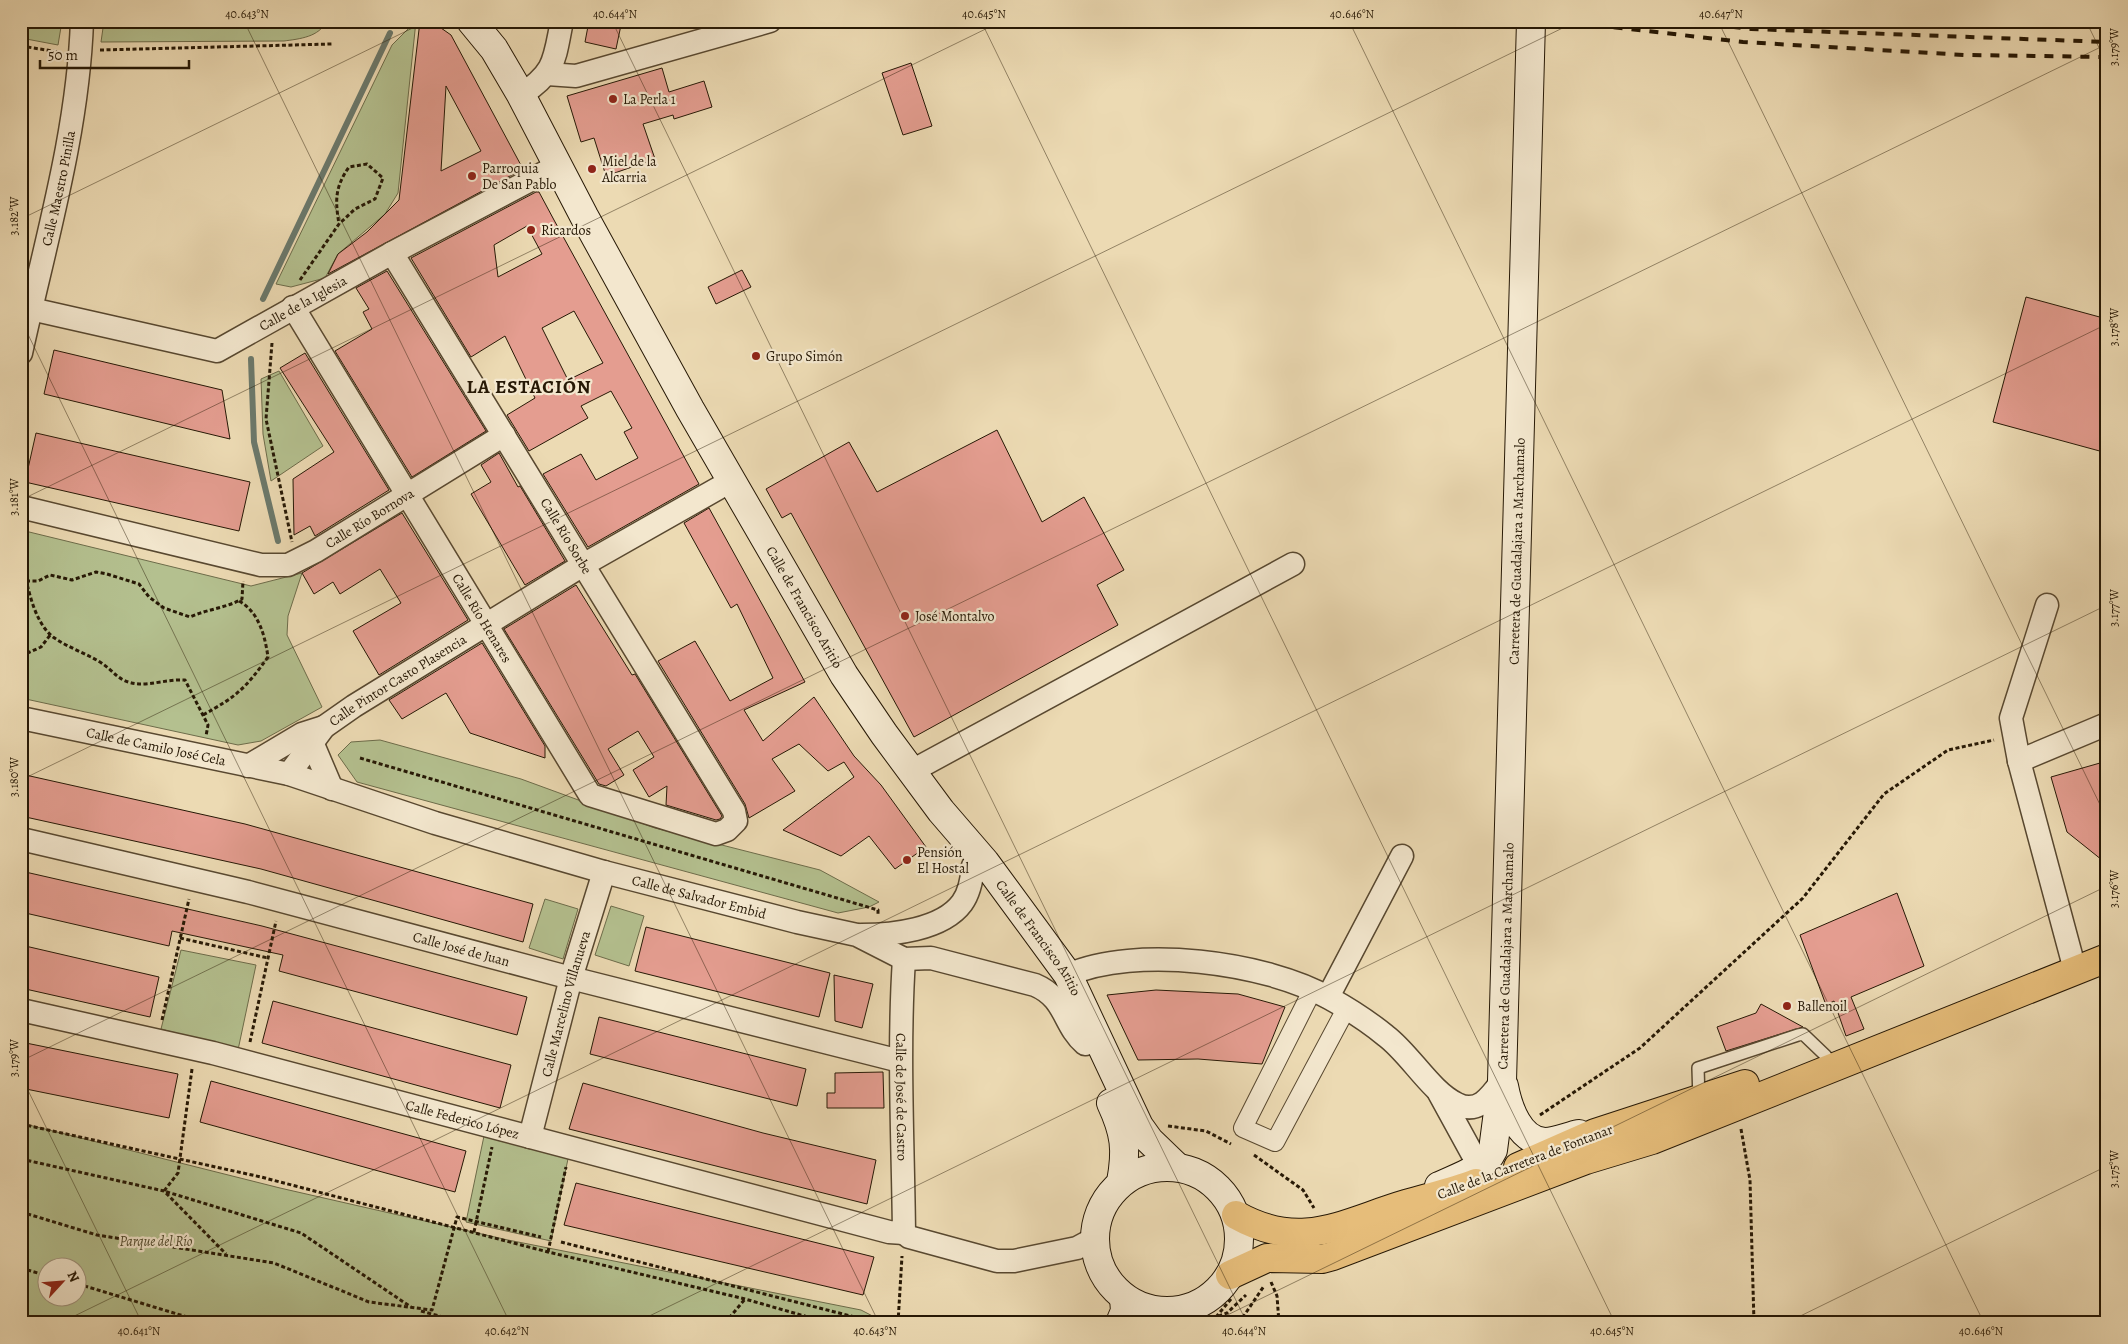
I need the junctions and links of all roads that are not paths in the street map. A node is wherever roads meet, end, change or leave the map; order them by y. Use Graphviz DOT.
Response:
graph roads {
  1 [pos="82,21"];
  2 [pos="471,21"];
  3 [pos="562,21"];
  4 [pos="770,21"];
  5 [pos="1531,21"];
  6 [pos="547,74"];
  7 [pos="521,95"];
  8 [pos="557,166"];
  9 [pos="392,253"];
  10 [pos="297,305"];
  11 [pos="27,312"];
  12 [pos="21,353"];
  13 [pos="504,435"];
  14 [pos="732,481"];
  15 [pos="407,495"];
  16 [pos="21,507"];
  17 [pos="1293,564"];
  18 [pos="583,565"];
  19 [pos="2047,605"];
  20 [pos="486,624"];
  21 [pos="21,718"];
  22 [pos="2107,724"];
  23 [pos="318,734"];
  24 [pos="2019,761"];
  25 [pos="248,766"];
  26 [pos="912,771"];
  27 [pos="289,774"];
  28 [pos="332,789"];
  29 [pos="941,811"];
  30 [pos="736,821"];
  31 [pos="21,839"];
  32 [pos="1402,856"];
  33 [pos="973,866"];
  34 [pos="604,872"];
  35 [pos="857,935"];
  36 [pos="2107,958"];
  37 [pos="904,959"];
  38 [pos="2075,970"];
  39 [pos="1068,975"];
  40 [pos="571,978"];
  41 [pos="1329,999"];
  42 [pos="21,1010"];
  43 [pos="1085,1044"];
  44 [pos="900,1061"];
  45 [pos="1828,1063"];
  46 [pos="1502,1081"];
  47 [pos="1438,1090"];
  48 [pos="1595,1133"];
  49 [pos="530,1136"];
  50 [pos="1479,1166"];
  51 [pos="1177,1167"];
  52 [pos="1121,1182"];
  53 [pos="1406,1204"];
  54 [pos="1236,1215"];
  55 [pos="904,1233"];
  56 [pos="1095,1234"];
  57 [pos="1233,1289"];
  58 [pos="1122,1310"];
  59 [pos="1203,1323"];
  1 -- 11 [label="street, Calle Maestro Pinilla"];
  2 -- 7 [label="main road, Calle de Francisco Aritio"];
  3 -- 6 [label="street"];
  4 -- 6 [label="street"];
  5 -- 46 [label="main road, Carretera de Guadalajara a Marchamalo"];
  6 -- 7 [label="street"];
  7 -- 8 [label="main road, Calle de Francisco Aritio"];
  8 -- 9 [label="street, Calle de la Iglesia"];
  8 -- 14 [label="main road, Calle de Francisco Aritio"];
  9 -- 10 [label="street, Calle de la Iglesia"];
  9 -- 13 [label="street, Calle Río Sorbe"];
  10 -- 11 [label="street, Calle de la Iglesia"];
  10 -- 15 [label="street, Calle Río Henares"];
  11 -- 12 [label="street, Calle Maestro Pinilla"];
  13 -- 15 [label="street, Calle Río Bornova"];
  13 -- 18 [label="street, Calle Río Sorbe"];
  14 -- 18 [label="street, Calle Pintor Casto Plasencia"];
  14 -- 26 [label="main road, Calle de Francisco Aritio"];
  15 -- 16 [label="street, Calle Río Bornova"];
  15 -- 20 [label="street, Calle Río Henares"];
  17 -- 26 [label="street"];
  18 -- 20 [label="street, Calle Pintor Casto Plasencia"];
  18 -- 30 [label="street, Calle Río Sorbe"];
  19 -- 24 [label="street"];
  20 -- 23 [label="street, Calle Pintor Casto Plasencia"];
  20 -- 30 [label="street, Calle Río Henares"];
  21 -- 25 [label="street, Calle de Camilo José Cela"];
  22 -- 24 [label="street"];
  23 -- 25 [label="street, Calle Pintor Casto Plasencia"];
  23 -- 27 [label="street, Calle Pintor Casto Plasencia"];
  23 -- 28 [label="street"];
  24 -- 38 [label="street"];
  25 -- 27 [label="street, Calle de Camilo José Cela"];
  26 -- 29 [label="main road, Calle de Francisco Aritio"];
  27 -- 28 [label="street, Calle de Salvador Embid"];
  28 -- 34 [label="street, Calle de Salvador Embid"];
  29 -- 33 [label="main road"];
  29 -- 39 [label="main road, Calle de Francisco Aritio"];
  31 -- 40 [label="street, Calle José de Juan"];
  32 -- 41 [label="street"];
  33 -- 35 [label="street"];
  33 -- 43 [label="main road"];
  34 -- 35 [label="street, Calle de Salvador Embid"];
  34 -- 40 [label="street, Calle Marcelino Villanueva"];
  35 -- 37 [label="street, Calle de Salvador Embid"];
  36 -- 38 [label="main road, Calle de la Carretera de Fontanar"];
  37 -- 43 [label="street, Calle de Salvador Embid"];
  37 -- 44 [label="street, Calle de José de Castro"];
  38 -- 45 [label="main road, Calle de la Carretera de Fontanar"];
  39 -- 41 [label="street"];
  39 -- 51 [label="main road, Calle de Francisco Aritio"];
  40 -- 44 [label="street, Calle José de Juan"];
  40 -- 49 [label="street, Calle Marcelino Villanueva"];
  41 -- 41 [label="street"];
  41 -- 47 [label="street"];
  42 -- 49 [label="street, Calle Federico López"];
  43 -- 52 [label="main road"];
  44 -- 55 [label="street, Calle de José de Castro"];
  45 -- 48 [label="main road, Calle de la Carretera de Fontanar"];
  45 -- 57 [label="main road, Calle de la Carretera de Fontanar"];
  46 -- 47 [label="street"];
  46 -- 48 [label="main road"];
  46 -- 50 [label="main road"];
  47 -- 50 [label="street"];
  48 -- 53 [label="main road, Calle de la Carretera de Fontanar"];
  49 -- 55 [label="street, Calle Federico López"];
  50 -- 53 [label="main road"];
  51 -- 52 [label="main road"];
  51 -- 54 [label="main road"];
  52 -- 56 [label="main road"];
  53 -- 54 [label="main road, Calle de la Carretera de Fontanar"];
  54 -- 57 [label="main road"];
  55 -- 56 [label="street, Calle Federico López"];
  56 -- 58 [label="main road"];
  57 -- 58 [label="main road"];
  57 -- 59 [label="main road"];
}
